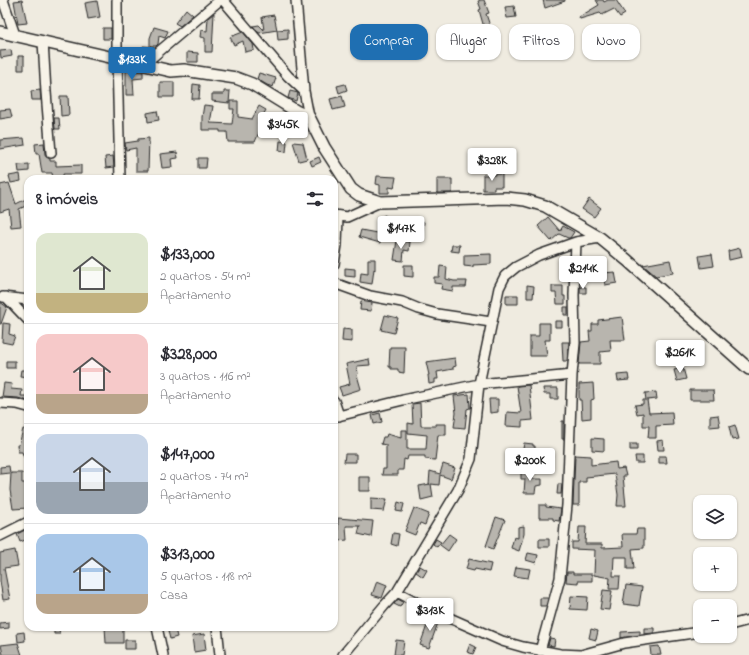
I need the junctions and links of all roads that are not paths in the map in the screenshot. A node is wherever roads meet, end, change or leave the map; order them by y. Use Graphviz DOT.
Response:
graph roads {
  1 [pos="3,0"];
  2 [pos="117,0"];
  3 [pos="220,0"];
  4 [pos="223,0"];
  5 [pos="296,0"];
  6 [pos="0,32"];
  7 [pos="15,35"];
  8 [pos="43,41"];
  9 [pos="117,59"];
  10 [pos="143,65"];
  11 [pos="304,91"];
  12 [pos="309,117"];
  13 [pos="51,153"];
  14 [pos="120,175"];
  15 [pos="380,202"];
  16 [pos="338,215"];
  17 [pos="600,238"];
  18 [pos="576,242"];
  19 [pos="338,285"];
  20 [pos="3,297"];
  21 [pos="24,300"];
  22 [pos="24,316"];
  23 [pos="491,322"];
  24 [pos="749,369"];
  25 [pos="572,375"];
  26 [pos="479,384"];
  27 [pos="0,403"];
  28 [pos="24,406"];
  29 [pos="338,417"];
  30 [pos="24,524"];
  31 [pos="0,536"];
  32 [pos="397,592"];
  33 [pos="749,620"];
  34 [pos="737,623"];
  35 [pos="158,631"];
  36 [pos="217,631"];
  37 [pos="693,633"];
  38 [pos="540,650"];
  39 [pos="163,655"];
  40 [pos="220,655"];
  41 [pos="343,655"];
  42 [pos="581,655"];
  1 -- 7 [label="street"];
  2 -- 9 [label="street"];
  3 -- 10 [label="street"];
  4 -- 11 [label="street"];
  5 -- 11 [label="street"];
  6 -- 7 [label="street"];
  7 -- 8 [label="street"];
  8 -- 9 [label="street"];
  8 -- 13 [label="street"];
  9 -- 10 [label="street"];
  9 -- 14 [label="street"];
  10 -- 12 [label="street"];
  11 -- 12 [label="street"];
  12 -- 15 [label="street"];
  15 -- 16 [label="street"];
  15 -- 17 [label="street"];
  17 -- 18 [label="street"];
  17 -- 24 [label="street"];
  18 -- 23 [label="street"];
  18 -- 25 [label="street"];
  19 -- 23 [label="street"];
  20 -- 21 [label="street"];
  20 -- 22 [label="street"];
  23 -- 26 [label="street"];
  25 -- 26 [label="street"];
  25 -- 38 [label="street"];
  26 -- 29 [label="street"];
  26 -- 32 [label="street"];
  27 -- 28 [label="street"];
  30 -- 31 [label="street"];
  32 -- 38 [label="street"];
  32 -- 41 [label="street"];
  33 -- 34 [label="street"];
  35 -- 39 [label="street"];
  36 -- 40 [label="street"];
  37 -- 42 [label="street"];
  38 -- 42 [label="street"];
}
